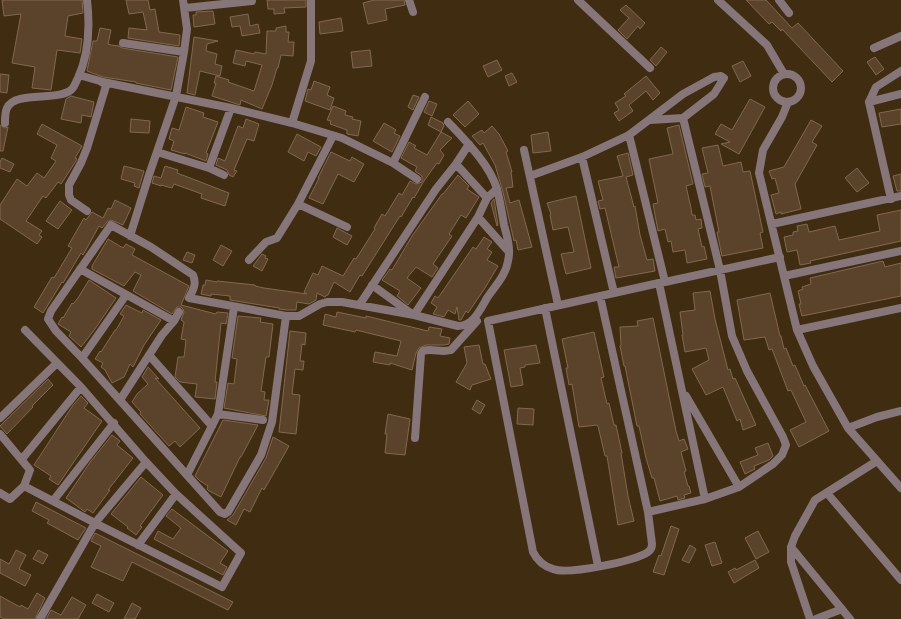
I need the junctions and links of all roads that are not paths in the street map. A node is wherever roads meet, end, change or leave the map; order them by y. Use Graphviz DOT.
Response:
graph roads {
  1 [pos="87,0"];
  2 [pos="311,0"];
  3 [pos="409,0"];
  4 [pos="578,0"];
  5 [pos="718,0"];
  6 [pos="779,0"];
  7 [pos="252,1"];
  8 [pos="184,4"];
  9 [pos="413,12"];
  10 [pos="789,13"];
  11 [pos="901,36"];
  12 [pos="123,43"];
  13 [pos="874,48"];
  14 [pos="184,52"];
  15 [pos="650,68"];
  16 [pos="901,71"];
  17 [pos="784,74"];
  18 [pos="79,75"];
  19 [pos="103,82"];
  20 [pos="901,94"];
  21 [pos="176,96"];
  22 [pos="424,97"];
  23 [pos="788,102"];
  24 [pos="869,102"];
  25 [pos="231,108"];
  26 [pos="683,118"];
  27 [pos="650,120"];
  28 [pos="448,122"];
  29 [pos="4,123"];
  30 [pos="292,123"];
  31 [pos="629,135"];
  32 [pos="333,136"];
  33 [pos="469,144"];
  34 [pos="524,150"];
  35 [pos="157,152"];
  36 [pos="582,157"];
  37 [pos="393,163"];
  38 [pos="456,164"];
  39 [pos="209,168"];
  40 [pos="224,175"];
  41 [pos="530,176"];
  42 [pos="417,179"];
  43 [pos="497,189"];
  44 [pos="901,196"];
  45 [pos="487,198"];
  46 [pos="890,199"];
  47 [pos="298,204"];
  48 [pos="87,211"];
  49 [pos="478,217"];
  50 [pos="772,224"];
  51 [pos="347,227"];
  52 [pos="130,236"];
  53 [pos="901,251"];
  54 [pos="509,252"];
  55 [pos="780,257"];
  56 [pos="249,260"];
  57 [pos="80,269"];
  58 [pos="720,270"];
  59 [pos="784,276"];
  60 [pos="662,283"];
  61 [pos="372,285"];
  62 [pos="614,293"];
  63 [pos="126,295"];
  64 [pos="600,296"];
  65 [pos="360,304"];
  66 [pos="558,305"];
  67 [pos="234,307"];
  68 [pos="545,308"];
  69 [pos="901,308"];
  70 [pos="481,309"];
  71 [pos="179,312"];
  72 [pos="414,315"];
  73 [pos="286,316"];
  74 [pos="174,321"];
  75 [pos="25,330"];
  76 [pos="797,330"];
  77 [pos="149,355"];
  78 [pos="82,358"];
  79 [pos="57,363"];
  80 [pos="81,387"];
  81 [pos="683,390"];
  82 [pos="120,400"];
  83 [pos="901,411"];
  84 [pos="218,414"];
  85 [pos="0,418"];
  86 [pos="263,420"];
  87 [pos="114,423"];
  88 [pos="212,426"];
  89 [pos="848,428"];
  90 [pos="0,434"];
  91 [pos="415,438"];
  92 [pos="22,459"];
  93 [pos="877,461"];
  94 [pos="146,462"];
  95 [pos="187,475"];
  96 [pos="24,486"];
  97 [pos="740,487"];
  98 [pos="901,488"];
  99 [pos="0,493"];
  100 [pos="828,493"];
  101 [pos="176,494"];
  102 [pos="705,499"];
  103 [pos="53,501"];
  104 [pos="648,512"];
  105 [pos="95,523"];
  106 [pos="138,545"];
  107 [pos="791,547"];
  108 [pos="598,566"];
  109 [pos="901,580"];
  110 [pos="842,609"];
  111 [pos="40,619"];
  112 [pos="810,619"];
  113 [pos="816,619"];
  114 [pos="850,619"];
  1 -- 18 [label="street"];
  2 -- 30 [label="street"];
  3 -- 9 [label="street"];
  4 -- 15 [label="street"];
  5 -- 17 [label="street"];
  6 -- 10 [label="street"];
  7 -- 8 [label="street"];
  8 -- 14 [label="street"];
  11 -- 13 [label="street"];
  12 -- 14 [label="street"];
  14 -- 21 [label="street"];
  16 -- 24 [label="street"];
  17 -- 23 [label="street"];
  17 -- 23 [label="street"];
  18 -- 19 [label="street"];
  18 -- 29 [label="street"];
  19 -- 21 [label="street"];
  19 -- 48 [label="street"];
  20 -- 24 [label="street"];
  21 -- 25 [label="street"];
  21 -- 35 [label="street"];
  22 -- 37 [label="street"];
  23 -- 50 [label="street"];
  24 -- 46 [label="street"];
  25 -- 30 [label="street"];
  25 -- 39 [label="street"];
  26 -- 27 [label="street"];
  26 -- 27 [label="street"];
  26 -- 58 [label="street"];
  27 -- 31 [label="street"];
  28 -- 33 [label="street"];
  30 -- 32 [label="street"];
  31 -- 36 [label="street"];
  31 -- 60 [label="street"];
  32 -- 37 [label="street"];
  32 -- 47 [label="street"];
  33 -- 38 [label="street"];
  33 -- 43 [label="street"];
  34 -- 41 [label="street"];
  35 -- 39 [label="street"];
  35 -- 52 [label="street"];
  36 -- 41 [label="street"];
  36 -- 62 [label="street"];
  37 -- 42 [label="street"];
  38 -- 45 [label="street"];
  38 -- 61 [label="street"];
  39 -- 40 [label="street"];
  41 -- 66 [label="street"];
  43 -- 45 [label="street"];
  43 -- 54 [label="street"];
  44 -- 46 [label="street"];
  45 -- 49 [label="street"];
  46 -- 50 [label="street"];
  47 -- 51 [label="street"];
  47 -- 56 [label="street"];
  49 -- 54 [label="street"];
  49 -- 72 [label="street"];
  50 -- 55 [label="street"];
  52 -- 57 [label="street"];
  52 -- 67 [label="street"];
  53 -- 59 [label="street"];
  54 -- 70 [label="street"];
  55 -- 58 [label="street"];
  55 -- 59 [label="street"];
  57 -- 63 [label="street"];
  57 -- 78 [label="street"];
  58 -- 60 [label="street"];
  58 -- 97 [label="street"];
  59 -- 76 [label="street"];
  60 -- 62 [label="street"];
  60 -- 81 [label="street"];
  61 -- 65 [label="street"];
  61 -- 72 [label="street"];
  62 -- 64 [label="street"];
  63 -- 74 [label="street"];
  63 -- 78 [label="street"];
  64 -- 66 [label="street"];
  64 -- 104 [label="street"];
  65 -- 72 [label="street"];
  65 -- 73 [label="street"];
  66 -- 68 [label="street"];
  67 -- 73 [label="street"];
  67 -- 84 [label="street"];
  68 -- 108 [label="street"];
  68 -- 108 [label="street"];
  69 -- 76 [label="street"];
  70 -- 72 [label="street"];
  70 -- 91 [label="street"];
  71 -- 74 [label="street"];
  73 -- 95 [label="street"];
  74 -- 77 [label="street"];
  75 -- 79 [label="street"];
  76 -- 89 [label="street"];
  77 -- 82 [label="street"];
  77 -- 88 [label="street"];
  78 -- 82 [label="street"];
  79 -- 80 [label="street"];
  79 -- 85 [label="street"];
  80 -- 87 [label="street"];
  80 -- 92 [label="street"];
  81 -- 97 [label="street"];
  81 -- 102 [label="street"];
  82 -- 95 [label="street"];
  83 -- 89 [label="street"];
  84 -- 86 [label="street"];
  84 -- 88 [label="street"];
  87 -- 94 [label="street"];
  87 -- 103 [label="street"];
  88 -- 95 [label="street"];
  89 -- 93 [label="street"];
  90 -- 92 [label="street"];
  92 -- 96 [label="street"];
  93 -- 98 [label="street"];
  93 -- 100 [label="street"];
  94 -- 101 [label="street"];
  94 -- 105 [label="street"];
  96 -- 99 [label="street"];
  96 -- 103 [label="street"];
  97 -- 102 [label="street"];
  100 -- 107 [label="street"];
  100 -- 109 [label="street"];
  101 -- 106 [label="street"];
  101 -- 106 [label="street"];
  102 -- 104 [label="street"];
  103 -- 105 [label="street"];
  104 -- 108 [label="street"];
  105 -- 106 [label="street"];
  105 -- 111 [label="street"];
  107 -- 110 [label="street"];
  107 -- 112 [label="street"];
  110 -- 113 [label="street"];
  110 -- 114 [label="street"];
}
